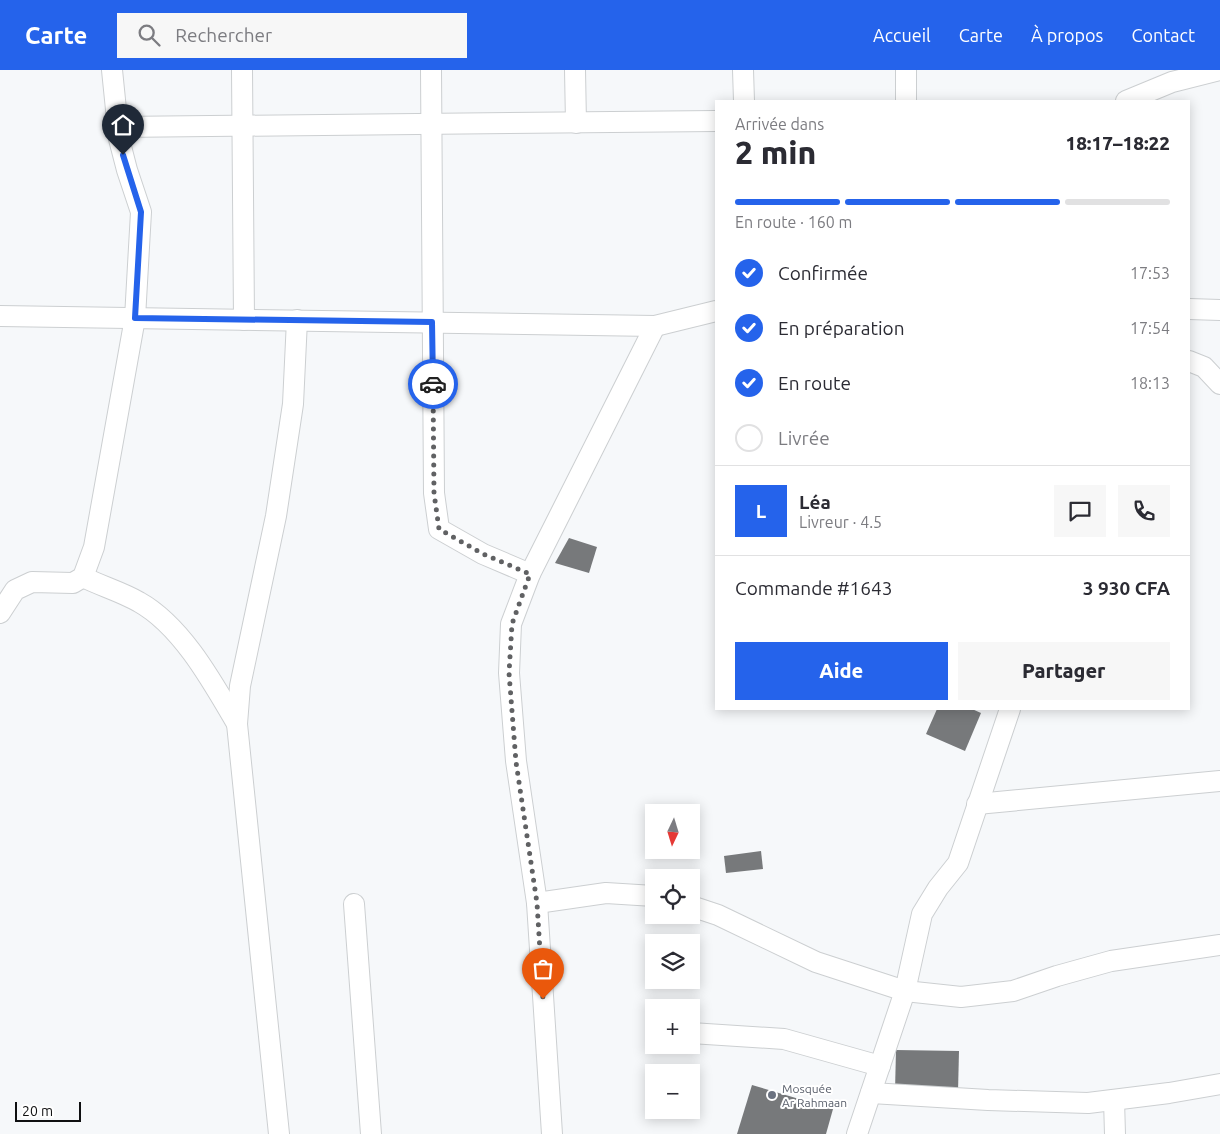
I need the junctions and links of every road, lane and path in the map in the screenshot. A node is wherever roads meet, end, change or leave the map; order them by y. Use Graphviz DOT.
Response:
graph roads {
  1 [pos="112,70"];
  2 [pos="242,70"];
  3 [pos="430,70"];
  4 [pos="575,70"];
  5 [pos="744,70"];
  6 [pos="906,70"];
  7 [pos="1220,70"];
  8 [pos="1172,92"];
  9 [pos="744,100"];
  10 [pos="906,100"];
  11 [pos="1131,100"];
  12 [pos="715,122"];
  13 [pos="576,123"];
  14 [pos="431,124"];
  15 [pos="242,126"];
  16 [pos="118,127"];
  17 [pos="1190,309"];
  18 [pos="1220,310"];
  19 [pos="715,311"];
  20 [pos="0,316"];
  21 [pos="135,318"];
  22 [pos="244,320"];
  23 [pos="297,320"];
  24 [pos="432,322"];
  25 [pos="655,326"];
  26 [pos="1190,361"];
  27 [pos="1220,384"];
  28 [pos="530,574"];
  29 [pos="83,577"];
  30 [pos="0,613"];
  31 [pos="1010,710"];
  32 [pos="237,724"];
  33 [pos="1220,781"];
  34 [pos="977,804"];
  35 [pos="645,895"];
  36 [pos="537,903"];
  37 [pos="354,904"];
  38 [pos="700,909"];
  39 [pos="1220,945"];
  40 [pos="905,991"];
  41 [pos="700,1034"];
  42 [pos="880,1066"];
  43 [pos="1220,1084"];
  44 [pos="870,1093"];
  45 [pos="1114,1100"];
  46 [pos="279,1134"];
  47 [pos="372,1134"];
  48 [pos="552,1134"];
  49 [pos="857,1134"];
  50 [pos="1115,1134"];
  1 -- 16 [label="street"];
  2 -- 15 [label="street"];
  3 -- 14 [label="street"];
  4 -- 13 [label="street"];
  5 -- 9 [label="street"];
  6 -- 10 [label="street"];
  7 -- 8 [label="street"];
  8 -- 11 [label="street"];
  12 -- 13 [label="street"];
  13 -- 14 [label="street"];
  14 -- 15 [label="street"];
  14 -- 24 [label="street"];
  15 -- 16 [label="street"];
  15 -- 22 [label="street"];
  16 -- 21 [label="street"];
  17 -- 18 [label="street"];
  19 -- 25 [label="street"];
  20 -- 21 [label="street"];
  21 -- 22 [label="street"];
  21 -- 29 [label="street"];
  22 -- 23 [label="street"];
  23 -- 24 [label="street"];
  23 -- 32 [label="street"];
  24 -- 25 [label="street"];
  24 -- 28 [label="street"];
  25 -- 28 [label="street"];
  26 -- 27 [label="street"];
  28 -- 36 [label="street"];
  29 -- 30 [label="street"];
  29 -- 32 [label="street"];
  31 -- 34 [label="street"];
  32 -- 46 [label="street"];
  33 -- 34 [label="street"];
  34 -- 40 [label="street"];
  35 -- 36 [label="street"];
  36 -- 48 [label="street"];
  37 -- 47 [label="street"];
  38 -- 40 [label="street"];
  39 -- 40 [label="street"];
  40 -- 42 [label="street"];
  41 -- 42 [label="street"];
  42 -- 44 [label="street"];
  43 -- 45 [label="street"];
  44 -- 45 [label="street"];
  44 -- 49 [label="street"];
  45 -- 50 [label="street"];
}
